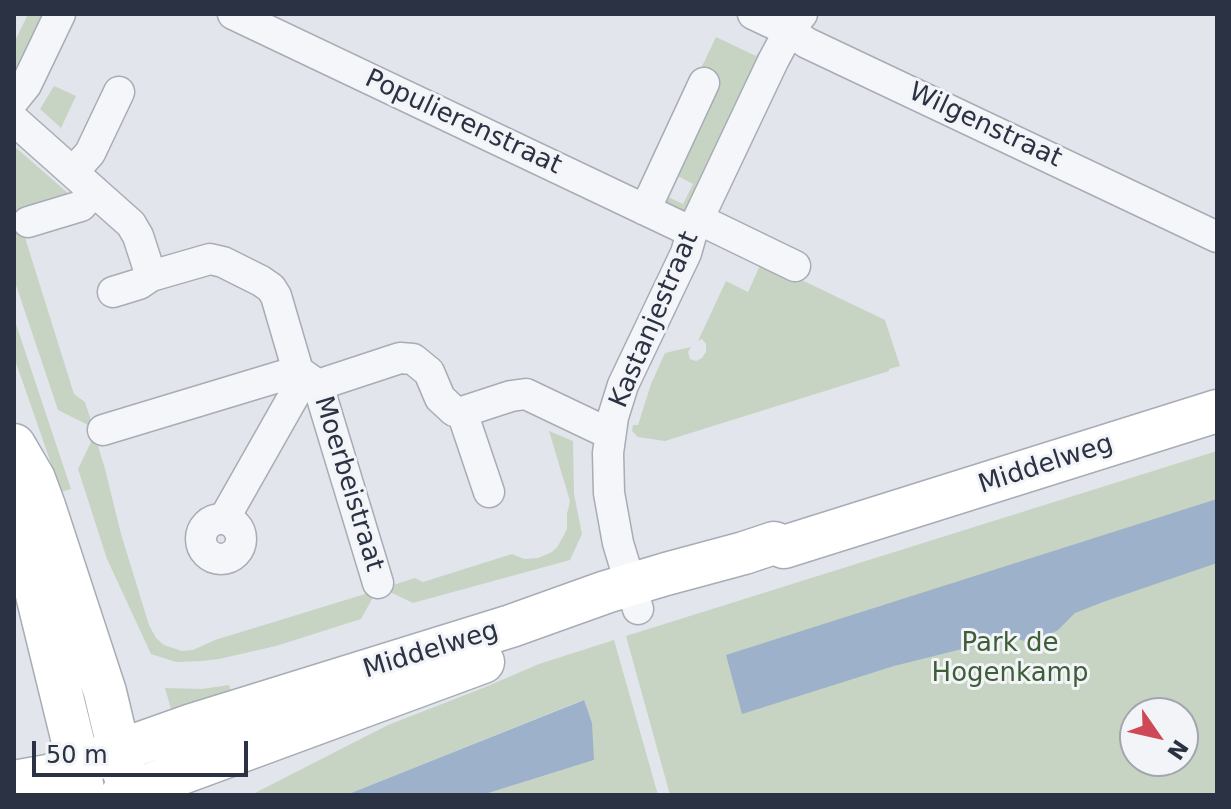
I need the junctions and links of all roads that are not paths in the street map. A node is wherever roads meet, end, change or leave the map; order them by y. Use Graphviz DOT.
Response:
graph roads {
  1 [pos="60,14"];
  2 [pos="233,14"];
  3 [pos="753,14"];
  4 [pos="795,22"];
  5 [pos="704,83"];
  6 [pos="119,92"];
  7 [pos="14,100"];
  8 [pos="14,120"];
  9 [pos="84,182"];
  10 [pos="645,210"];
  11 [pos="28,222"];
  12 [pos="695,226"];
  13 [pos="1217,237"];
  14 [pos="795,266"];
  15 [pos="151,276"];
  16 [pos="113,292"];
  17 [pos="307,377"];
  18 [pos="1217,411"];
  19 [pos="462,412"];
  20 [pos="103,430"];
  21 [pos="610,434"];
  22 [pos="14,445"];
  23 [pos="489,492"];
  24 [pos="14,501"];
  25 [pos="224,519"];
  26 [pos="378,583"];
  27 [pos="635,597"];
  28 [pos="119,750"];
  29 [pos="82,780"];
  30 [pos="14,782"];
  31 [pos="126,794"];
  1 -- 7 [label="street"];
  2 -- 10 [label="street, Populierenstraat"];
  3 -- 4 [label="street, Wilgenstraat"];
  4 -- 12 [label="street, Kastanjestraat"];
  4 -- 13 [label="street, Wilgenstraat"];
  5 -- 10 [label="street, Kastanjestraat"];
  6 -- 9 [label="street"];
  8 -- 9 [label="street"];
  9 -- 11 [label="street"];
  9 -- 15 [label="street"];
  10 -- 12 [label="street, Populierenstraat"];
  12 -- 14 [label="street, Kastanjestraat"];
  12 -- 21 [label="street, Kastanjestraat"];
  15 -- 16 [label="street, Moerbeistraat"];
  15 -- 17 [label="street, Moerbeistraat"];
  17 -- 19 [label="street, Moerbeistraat"];
  17 -- 20 [label="street, Moerbeistraat"];
  17 -- 25 [label="street, Moerbeistraat"];
  17 -- 26 [label="street, Moerbeistraat"];
  18 -- 27 [label="main road, Middelweg"];
  19 -- 21 [label="street"];
  19 -- 23 [label="street, Moerbeistraat"];
  21 -- 27 [label="street, Kastanjestraat"];
  22 -- 28 [label="main road"];
  24 -- 29 [label="main road"];
  27 -- 28 [label="main road, Middelweg"];
  27 -- 31 [label="main road, Middelweg"];
  28 -- 29 [label="main road, Middelweg"];
  28 -- 31 [label="main road"];
  29 -- 30 [label="main road, Middelweg"];
}
